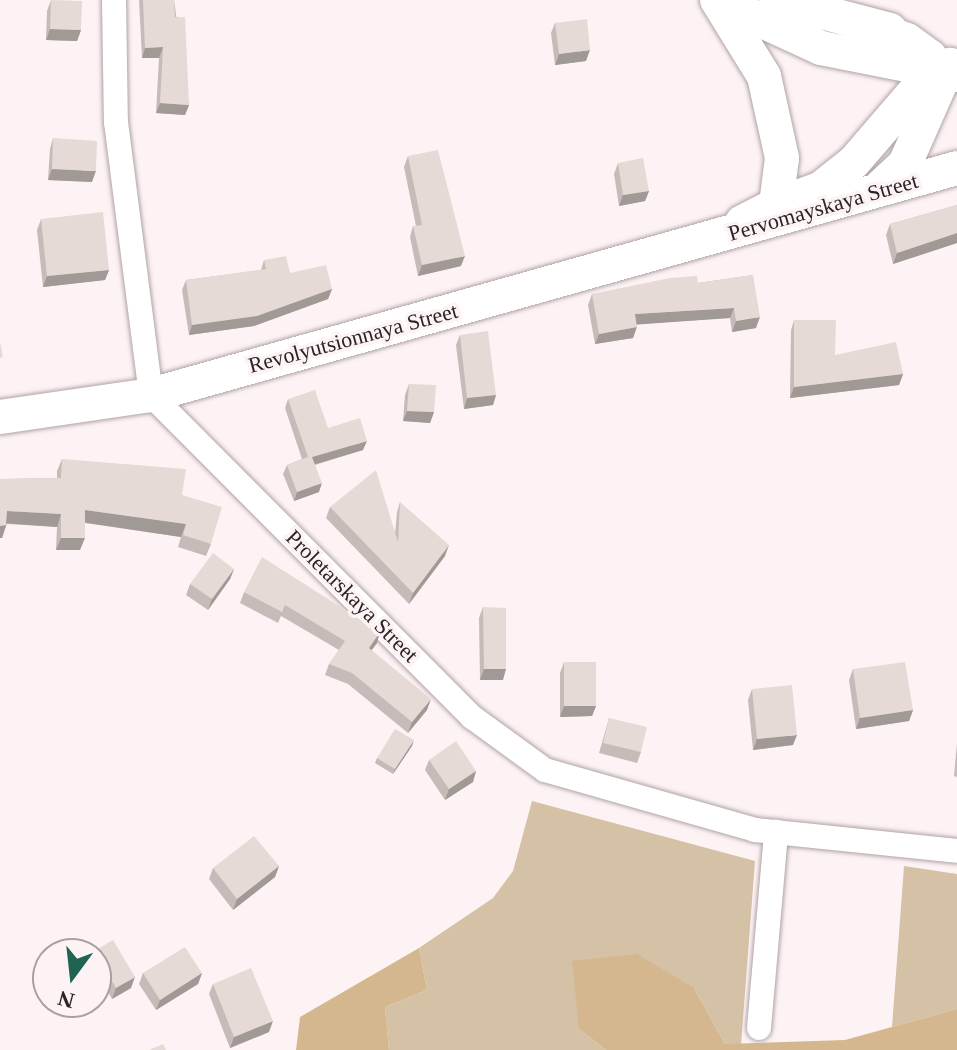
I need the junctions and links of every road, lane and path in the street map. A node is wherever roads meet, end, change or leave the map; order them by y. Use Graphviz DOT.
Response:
graph roads {
  1 [pos="114,0"];
  2 [pos="717,0"];
  3 [pos="776,0"];
  4 [pos="867,25"];
  5 [pos="957,43"];
  6 [pos="951,69"];
  7 [pos="957,168"];
  8 [pos="875,192"];
  9 [pos="776,205"];
  10 [pos="702,242"];
  11 [pos="151,395"];
  12 [pos="0,417"];
  13 [pos="776,832"];
  14 [pos="957,851"];
  15 [pos="759,1028"];
  1 -- 11 [label="street"];
  2 -- 6 [label="street"];
  2 -- 9 [label="street, Pervomayskaya Street"];
  3 -- 4 [label="street"];
  4 -- 5 [label="street"];
  4 -- 6 [label="street"];
  6 -- 8 [label="street"];
  6 -- 9 [label="street"];
  7 -- 8 [label="street, Pervomayskaya Street"];
  8 -- 10 [label="street, Pervomayskaya Street"];
  9 -- 10 [label="street, Pervomayskaya Street"];
  10 -- 11 [label="street, Revolyutsionnaya Street"];
  11 -- 12 [label="street, Revolyutsionnaya Street"];
  11 -- 13 [label="street, Proletarskaya Street"];
  13 -- 14 [label="street, Proletarskaya Street"];
  13 -- 15 [label="street"];
}
